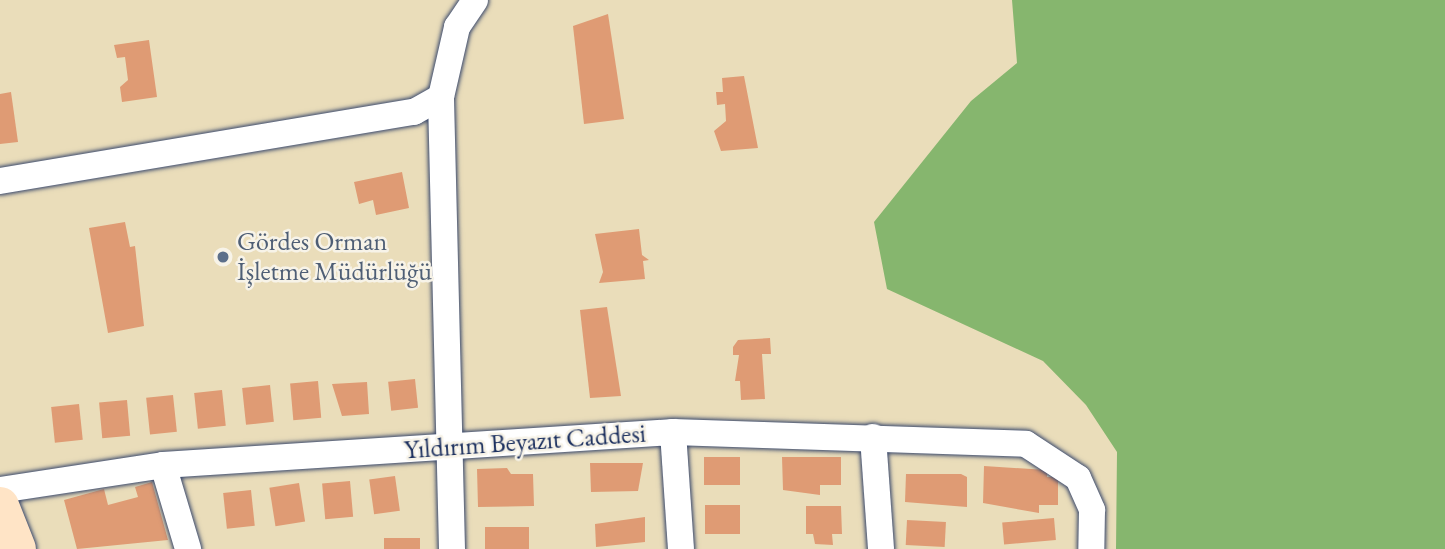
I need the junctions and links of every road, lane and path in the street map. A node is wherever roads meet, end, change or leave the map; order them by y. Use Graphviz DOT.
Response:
graph roads {
  1 [pos="475,0"];
  2 [pos="441,97"];
  3 [pos="0,181"];
  4 [pos="673,432"];
  5 [pos="873,437"];
  6 [pos="450,446"];
  7 [pos="163,465"];
  8 [pos="0,490"];
  9 [pos="0,506"];
  10 [pos="17,549"];
  11 [pos="188,549"];
  12 [pos="452,549"];
  13 [pos="681,549"];
  14 [pos="881,549"];
  15 [pos="1091,549"];
  1 -- 2 [label="street"];
  2 -- 3 [label="street"];
  2 -- 6 [label="street"];
  4 -- 5 [label="street, Yıldırım Beyazıt Caddesi"];
  4 -- 6 [label="street, Yıldırım Beyazıt Caddesi"];
  4 -- 13 [label="street"];
  5 -- 14 [label="street"];
  5 -- 15 [label="street, Yıldırım Beyazıt Caddesi"];
  6 -- 7 [label="street, Yıldırım Beyazıt Caddesi"];
  6 -- 12 [label="street"];
  7 -- 8 [label="street, Yıldırım Beyazıt Caddesi"];
  7 -- 11 [label="street"];
  9 -- 10 [label="main road"];
}
